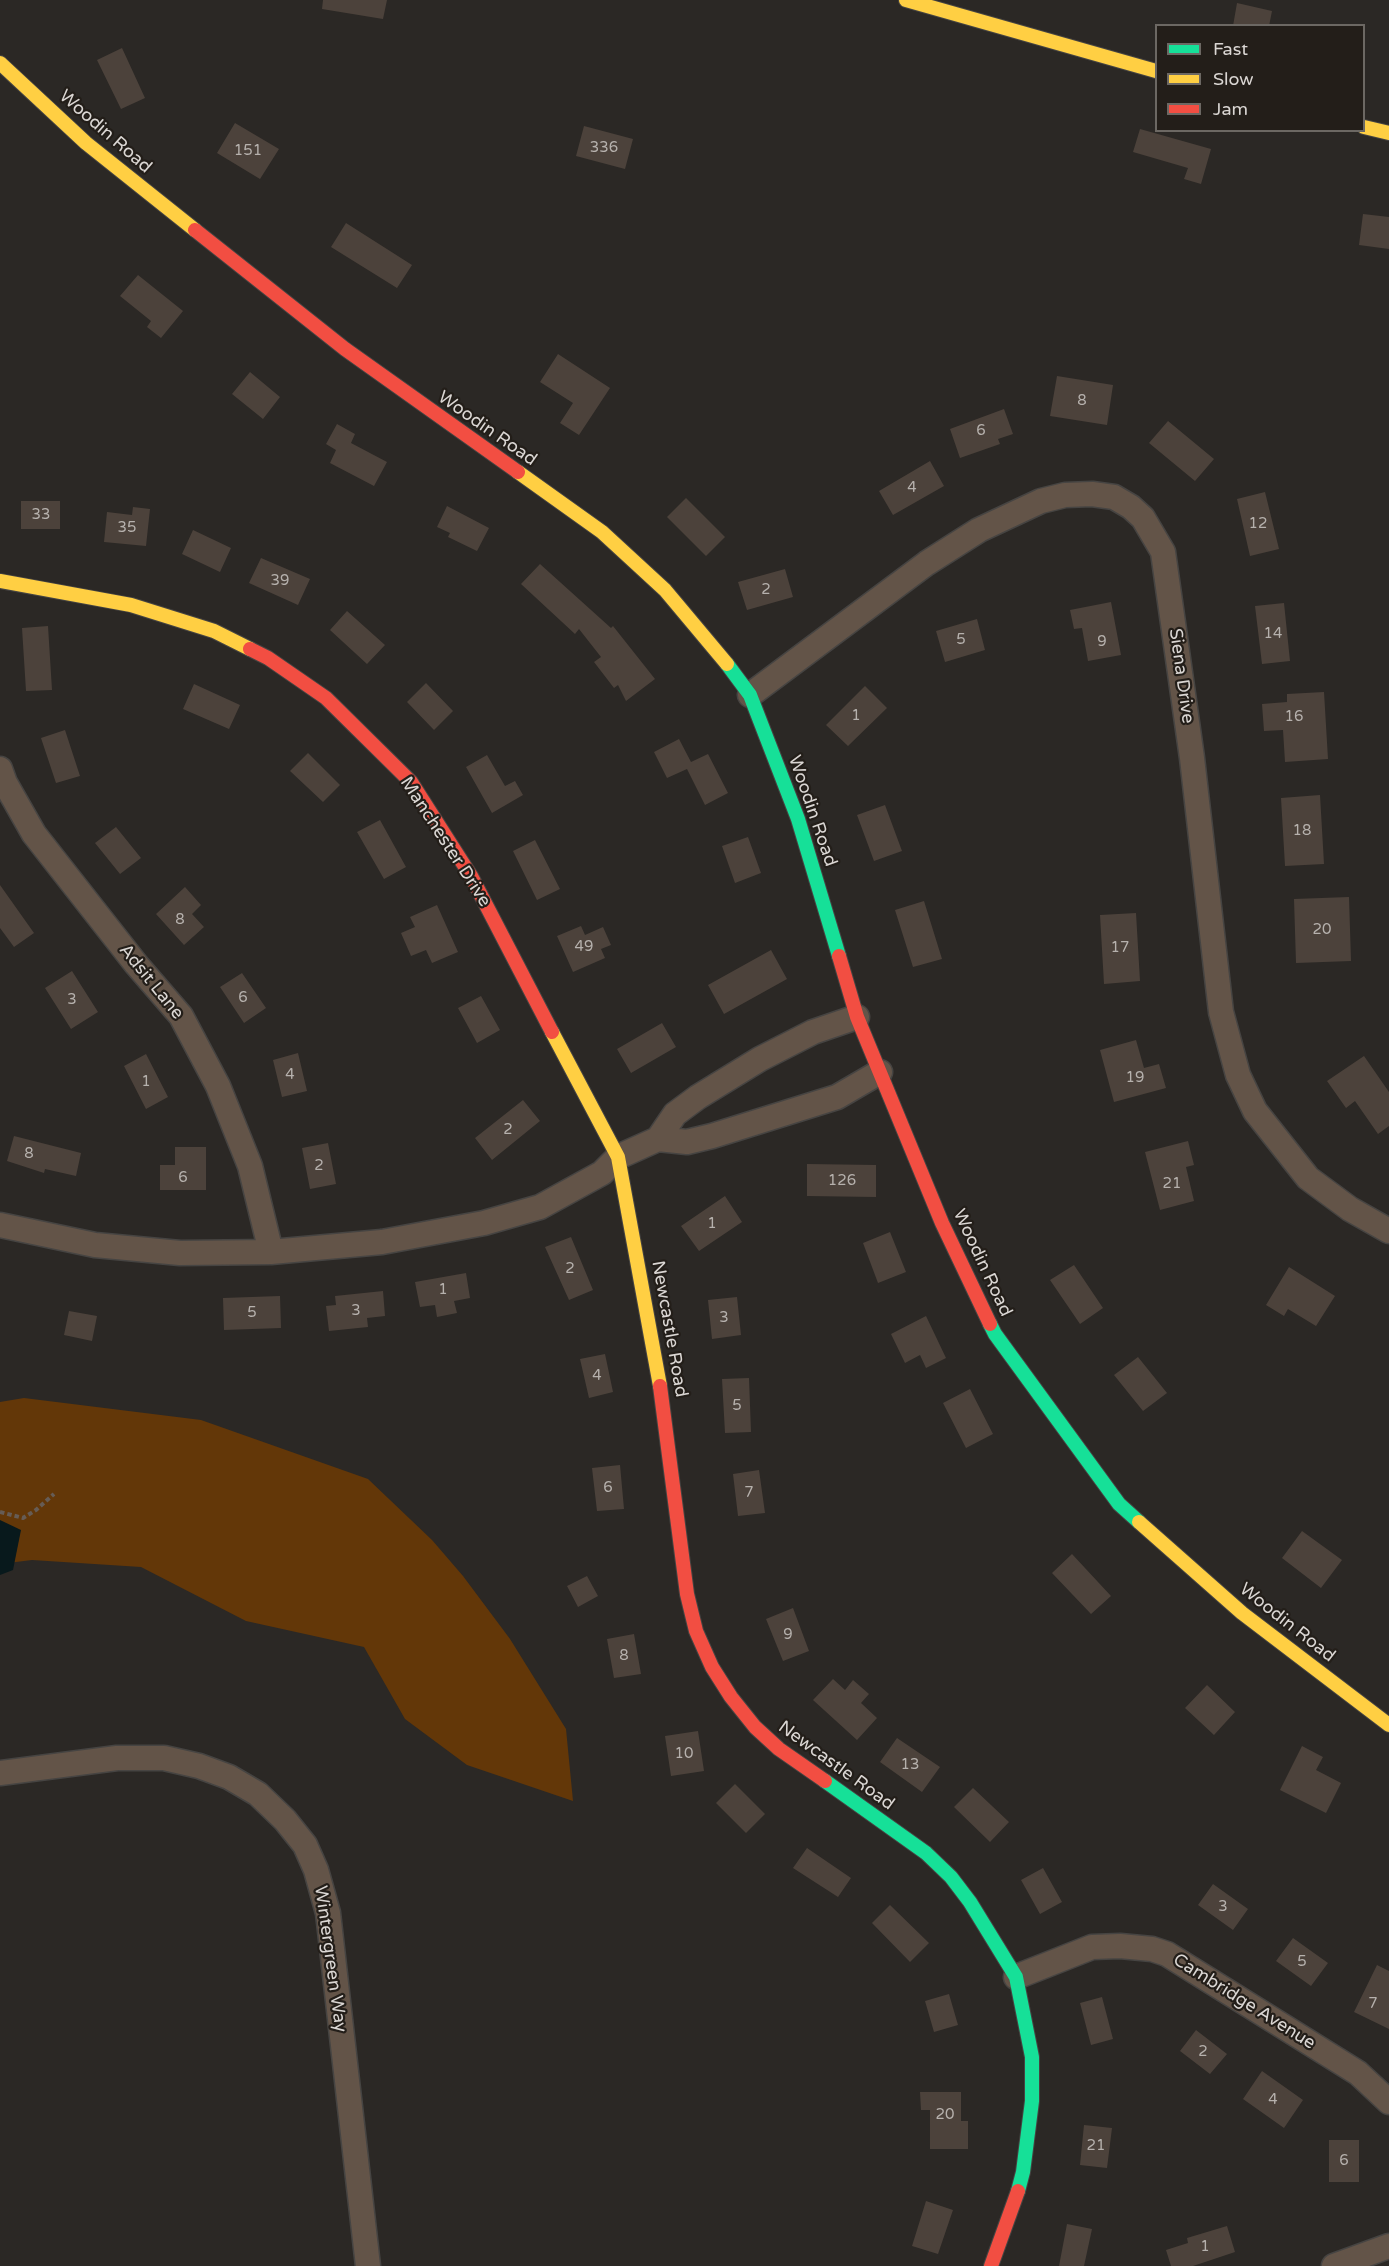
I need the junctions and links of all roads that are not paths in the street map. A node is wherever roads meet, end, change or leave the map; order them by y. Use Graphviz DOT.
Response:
graph roads {
  1 [pos="906,0"];
  2 [pos="0,63"];
  3 [pos="1155,71"];
  4 [pos="1365,127"];
  5 [pos="1389,133"];
  6 [pos="0,581"];
  7 [pos="750,695"];
  8 [pos="0,769"];
  9 [pos="857,1017"];
  10 [pos="880,1072"];
  11 [pos="658,1139"];
  12 [pos="618,1157"];
  13 [pos="0,1225"];
  14 [pos="1389,1231"];
  15 [pos="271,1252"];
  16 [pos="1389,1725"];
  17 [pos="0,1773"];
  18 [pos="1016,1977"];
  19 [pos="1389,2102"];
  20 [pos="1389,2246"];
  21 [pos="368,2266"];
  22 [pos="991,2266"];
  23 [pos="1334,2266"];
  1 -- 3 [label="street"];
  2 -- 7 [label="street, Woodin Road"];
  4 -- 5 [label="street"];
  6 -- 12 [label="street, Manchester Drive"];
  7 -- 9 [label="street, Woodin Road"];
  7 -- 14 [label="street, Siena Drive"];
  8 -- 15 [label="street, Adsit Lane"];
  9 -- 10 [label="street, Woodin Road"];
  9 -- 11 [label="street"];
  10 -- 11 [label="street"];
  10 -- 16 [label="street, Woodin Road"];
  11 -- 12 [label="street"];
  12 -- 15 [label="street"];
  12 -- 18 [label="street, Newcastle Road"];
  13 -- 15 [label="street"];
  17 -- 21 [label="street, Wintergreen Way"];
  18 -- 19 [label="street, Cambridge Avenue"];
  18 -- 22 [label="street, Newcastle Road"];
  20 -- 23 [label="street"];
}
